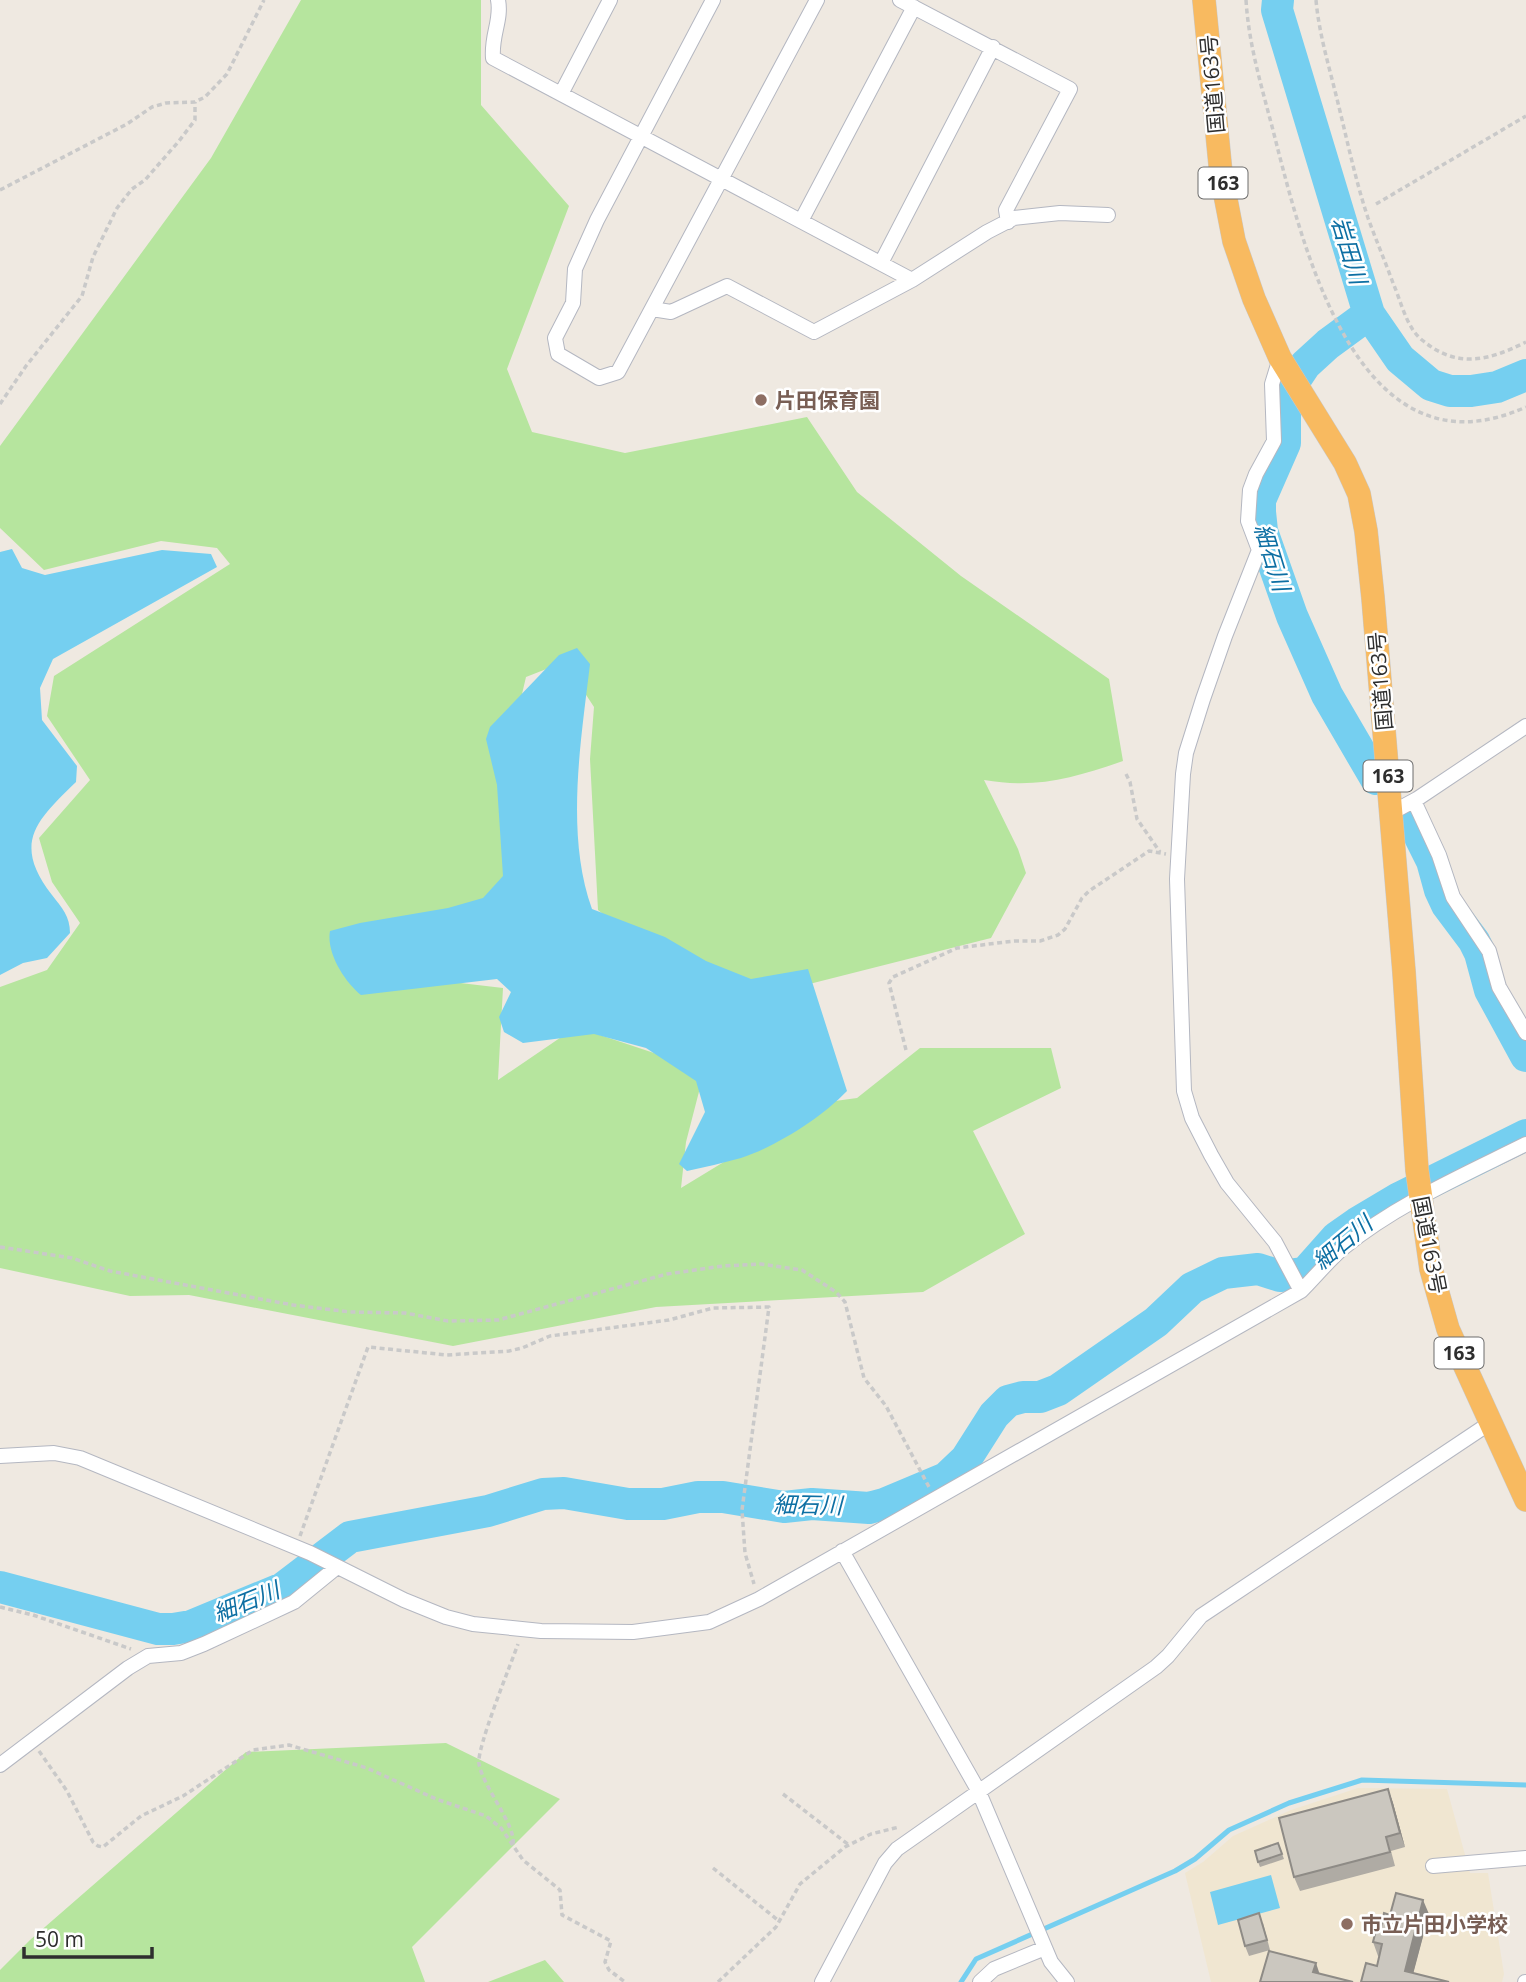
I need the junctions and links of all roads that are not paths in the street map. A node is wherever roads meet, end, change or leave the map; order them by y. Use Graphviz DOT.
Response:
graph roads {
  1 [pos="610,0"];
  2 [pos="713,0"];
  3 [pos="817,0"];
  4 [pos="900,0"];
  5 [pos="1204,0"];
  6 [pos="501,4"];
  7 [pos="914,7"];
  8 [pos="993,47"];
  9 [pos="561,94"];
  10 [pos="641,136"];
  11 [pos="721,179"];
  12 [pos="1108,215"];
  13 [pos="801,221"];
  14 [pos="1008,222"];
  15 [pos="881,263"];
  16 [pos="912,280"];
  17 [pos="652,309"];
  18 [pos="1283,363"];
  19 [pos="1526,726"];
  20 [pos="1413,802"];
  21 [pos="1391,813"];
  22 [pos="1526,1033"];
  23 [pos="1526,1144"];
  24 [pos="1420,1198"];
  25 [pos="1300,1288"];
  26 [pos="1490,1423"];
  27 [pos="0,1455"];
  28 [pos="1526,1500"];
  29 [pos="842,1551"];
  30 [pos="334,1565"];
  31 [pos="0,1765"];
  32 [pos="978,1790"];
  33 [pos="1526,1858"];
  34 [pos="1433,1866"];
  35 [pos="1044,1945"];
  36 [pos="822,1982"];
  37 [pos="981,1982"];
  38 [pos="1067,1982"];
  1 -- 9 [label="street"];
  2 -- 10 [label="street"];
  3 -- 11 [label="street"];
  4 -- 7 [label="street"];
  5 -- 18 [label="highway, 国道163号 / 163"];
  6 -- 9 [label="street"];
  7 -- 8 [label="street"];
  7 -- 13 [label="street"];
  8 -- 14 [label="street"];
  8 -- 15 [label="street"];
  9 -- 10 [label="street"];
  10 -- 11 [label="street"];
  10 -- 17 [label="street"];
  11 -- 13 [label="street"];
  11 -- 17 [label="street"];
  12 -- 14 [label="street"];
  13 -- 15 [label="street"];
  14 -- 16 [label="street"];
  15 -- 16 [label="street"];
  16 -- 17 [label="street"];
  18 -- 21 [label="highway, 国道163号 / 163"];
  18 -- 25 [label="street"];
  19 -- 20 [label="street"];
  20 -- 21 [label="street"];
  20 -- 22 [label="street"];
  21 -- 24 [label="highway, 国道163号 / 163"];
  23 -- 24 [label="street"];
  24 -- 25 [label="street"];
  24 -- 26 [label="highway, 国道163号 / 163"];
  25 -- 29 [label="street"];
  26 -- 28 [label="highway, 国道163号 / 163"];
  26 -- 32 [label="street"];
  27 -- 30 [label="street"];
  29 -- 30 [label="street"];
  29 -- 32 [label="street"];
  30 -- 31 [label="street"];
  32 -- 35 [label="street"];
  32 -- 36 [label="street"];
  33 -- 34 [label="street"];
  35 -- 37 [label="street"];
  35 -- 38 [label="street"];
}
